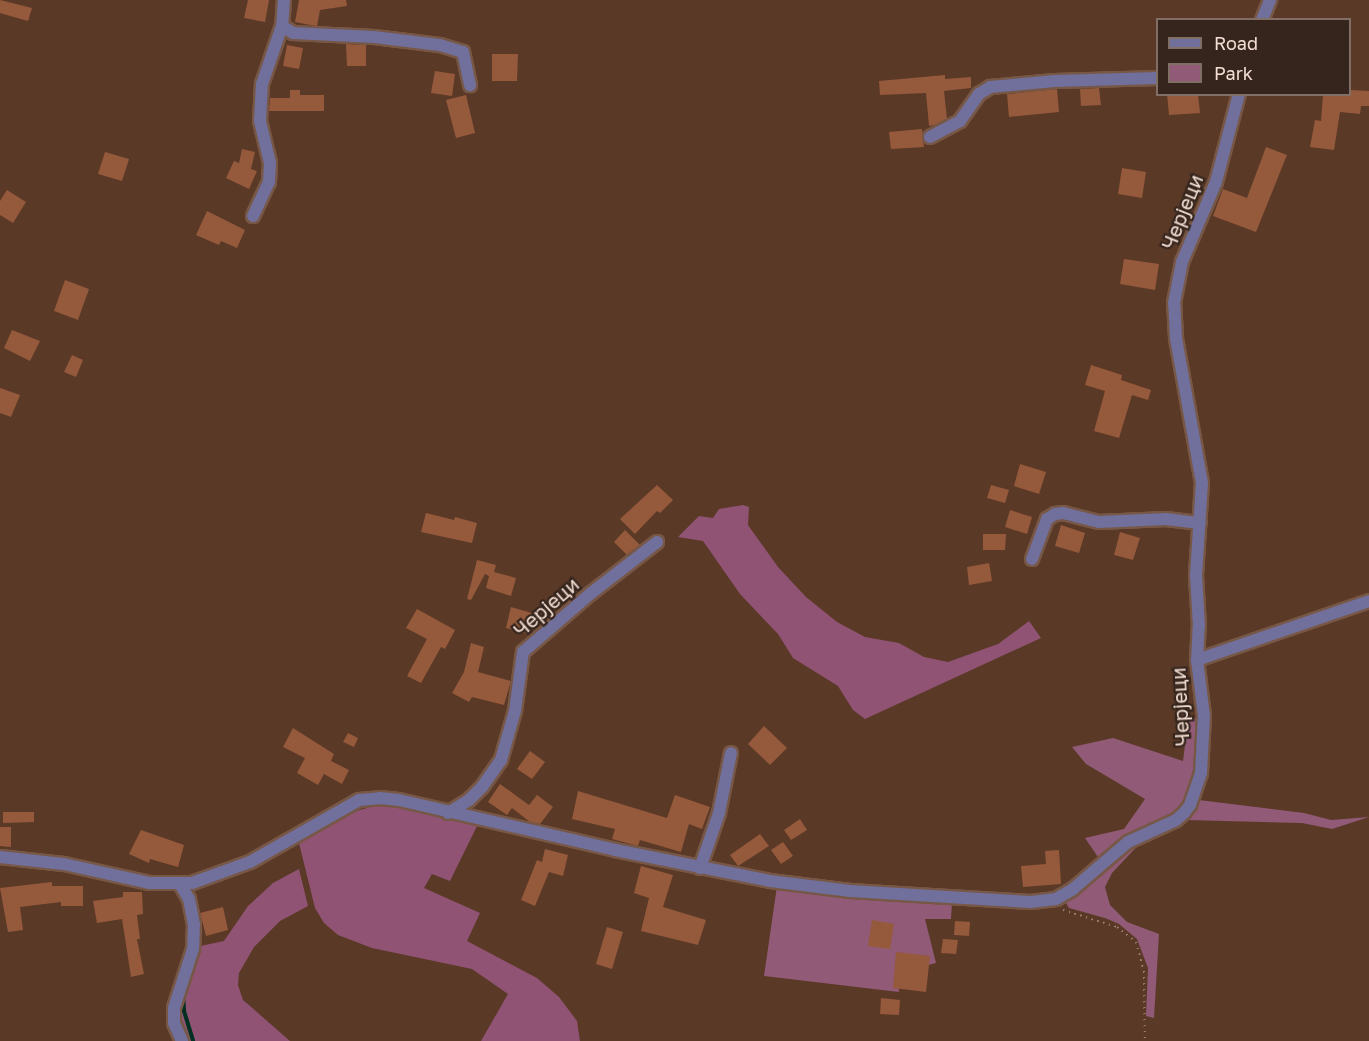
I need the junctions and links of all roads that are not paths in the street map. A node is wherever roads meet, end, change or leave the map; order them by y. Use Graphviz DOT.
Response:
graph roads {
  1 [pos="284,0"];
  2 [pos="1270,0"];
  3 [pos="1263,18"];
  4 [pos="282,26"];
  5 [pos="1156,78"];
  6 [pos="470,85"];
  7 [pos="1238,96"];
  8 [pos="930,137"];
  9 [pos="253,216"];
  10 [pos="1200,524"];
  11 [pos="657,542"];
  12 [pos="1032,559"];
  13 [pos="1369,601"];
  14 [pos="1197,660"];
  15 [pos="731,753"];
  16 [pos="448,813"];
  17 [pos="0,857"];
  18 [pos="700,868"];
  19 [pos="180,884"];
  20 [pos="182,1041"];
  1 -- 4 [label="street"];
  2 -- 3 [label="street"];
  4 -- 6 [label="street"];
  4 -- 9 [label="street"];
  5 -- 8 [label="street"];
  7 -- 10 [label="street, Черјеци"];
  10 -- 12 [label="street"];
  10 -- 14 [label="street, Черјеци"];
  11 -- 16 [label="street, Черјеци"];
  13 -- 14 [label="street"];
  14 -- 18 [label="street, Черјеци"];
  15 -- 18 [label="street"];
  16 -- 18 [label="street, Черјеци"];
  16 -- 19 [label="street, Черјеци"];
  17 -- 19 [label="street, Черјеци"];
  19 -- 20 [label="street"];
}
